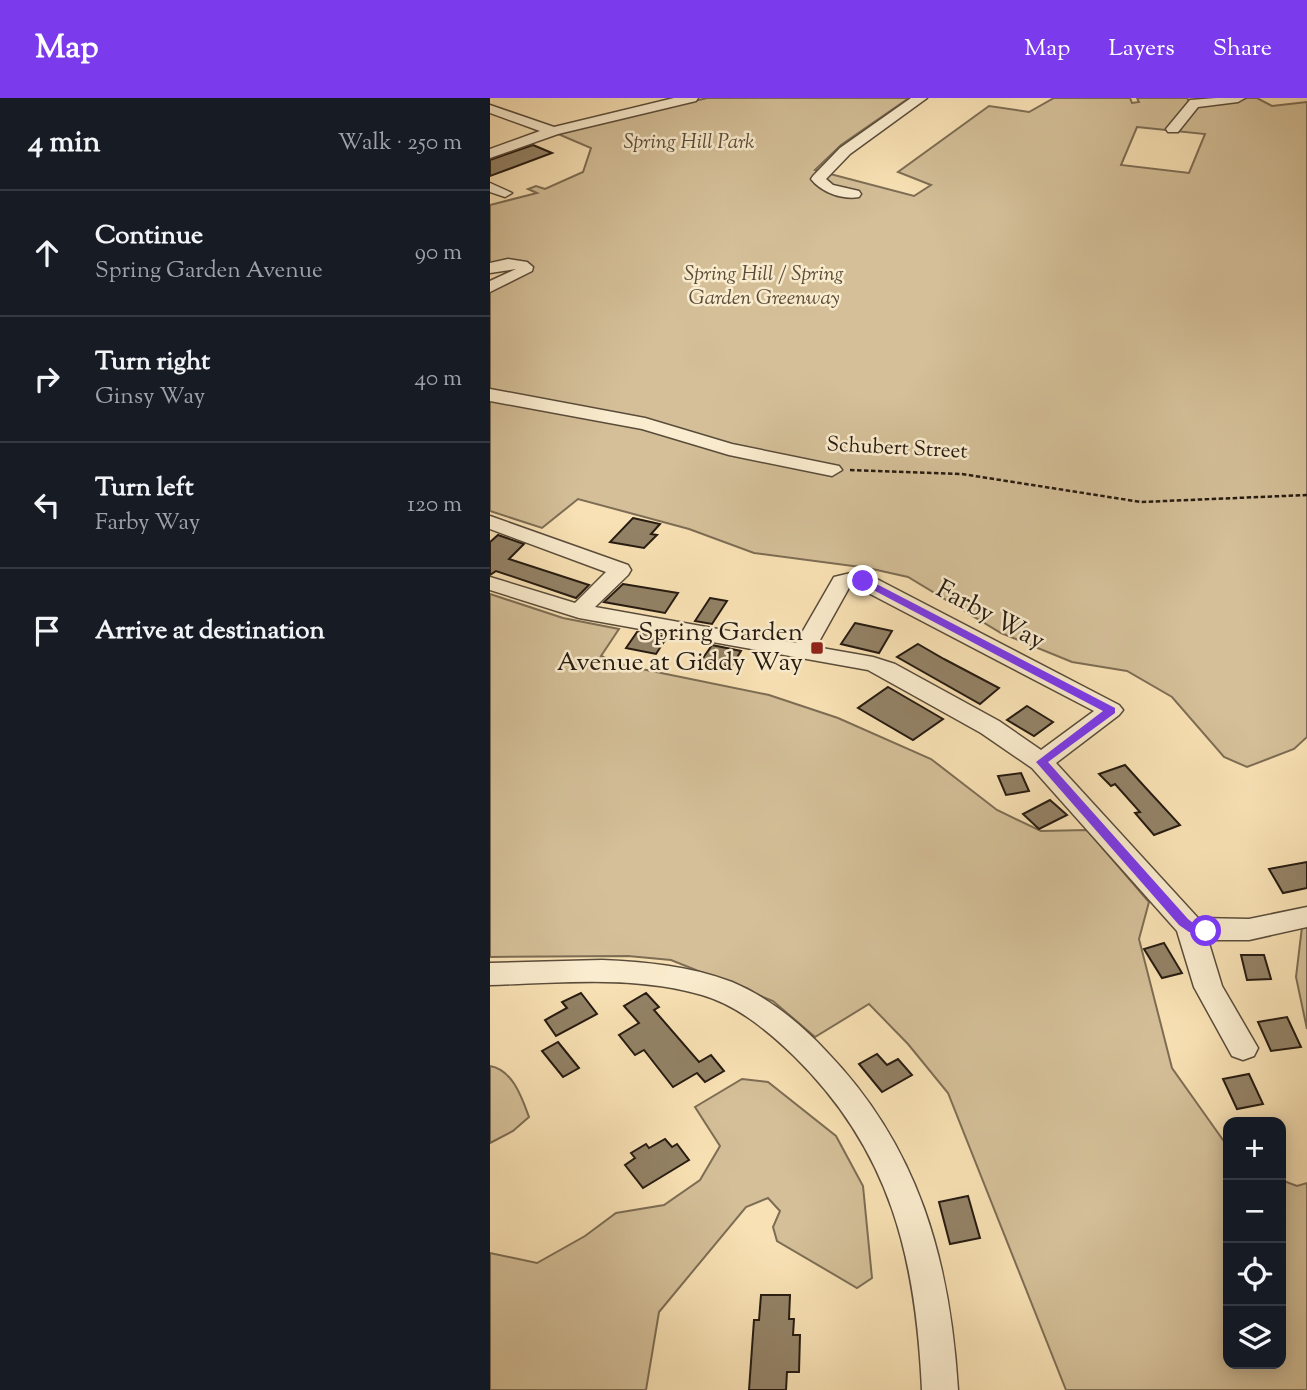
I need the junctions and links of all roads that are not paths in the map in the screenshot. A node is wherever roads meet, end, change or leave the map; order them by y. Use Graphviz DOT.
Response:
graph roads {
  1 [pos="691,98"];
  2 [pos="920,98"];
  3 [pos="1238,98"];
  4 [pos="1194,100"];
  5 [pos="490,108"];
  6 [pos="1172,129"];
  7 [pos="553,131"];
  8 [pos="490,154"];
  9 [pos="490,187"];
  10 [pos="854,194"];
  11 [pos="498,195"];
  12 [pos="490,268"];
  13 [pos="490,287"];
  14 [pos="490,395"];
  15 [pos="832,470"];
  16 [pos="490,522"];
  17 [pos="490,583"];
  18 [pos="579,611"];
  19 [pos="802,652"];
  20 [pos="1041,762"];
  21 [pos="1303,920"];
  22 [pos="1189,927"];
  23 [pos="490,974"];
  24 [pos="1243,1048"];
  25 [pos="940,1390"];
  1 -- 7 [label="street"];
  2 -- 10 [label="street"];
  3 -- 4 [label="street"];
  4 -- 6 [label="street"];
  5 -- 7 [label="street"];
  7 -- 8 [label="street"];
  9 -- 11 [label="street"];
  12 -- 13 [label="street"];
  14 -- 15 [label="street, Schubert Street"];
  16 -- 18 [label="street"];
  17 -- 18 [label="street"];
  18 -- 19 [label="street"];
  19 -- 20 [label="street"];
  19 -- 20 [label="street, Farby Way"];
  20 -- 22 [label="street"];
  21 -- 22 [label="street"];
  22 -- 24 [label="street"];
  23 -- 25 [label="street"];
}
